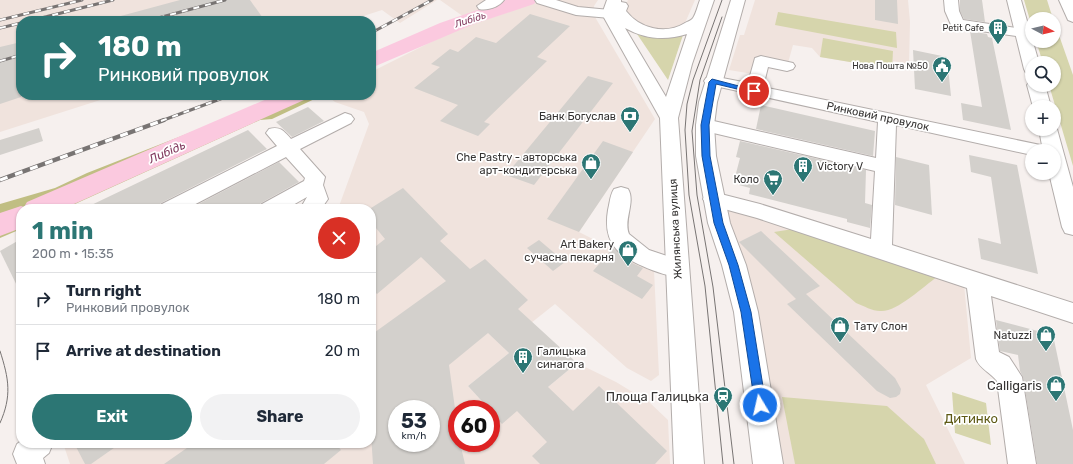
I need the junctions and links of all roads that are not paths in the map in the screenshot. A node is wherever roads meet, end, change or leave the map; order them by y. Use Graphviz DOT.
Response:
graph roads {
  1 [pos="498,0"];
  2 [pos="623,0"];
  3 [pos="707,0"];
  4 [pos="738,0"];
  5 [pos="951,0"];
  6 [pos="1014,0"];
  7 [pos="1066,0"];
  8 [pos="544,1"];
  9 [pos="484,6"];
  10 [pos="612,7"];
  11 [pos="1073,17"];
  12 [pos="700,20"];
  13 [pos="1023,33"];
  14 [pos="1029,56"];
  15 [pos="787,66"];
  16 [pos="712,82"];
  17 [pos="754,91"];
  18 [pos="345,118"];
  19 [pos="669,118"];
  20 [pos="887,118"];
  21 [pos="705,125"];
  22 [pos="275,133"];
  23 [pos="290,147"];
  24 [pos="1025,147"];
  25 [pos="885,167"];
  26 [pos="1061,180"];
  27 [pos="313,185"];
  28 [pos="621,194"];
  29 [pos="713,199"];
  30 [pos="180,204"];
  31 [pos="278,204"];
  32 [pos="314,204"];
  33 [pos="1073,227"];
  34 [pos="881,250"];
  35 [pos="677,268"];
  36 [pos="978,282"];
  37 [pos="1073,313"];
  38 [pos="689,464"];
  39 [pos="768,464"];
  40 [pos="1022,464"];
  1 -- 9 [label="street"];
  2 -- 12 [label="main road"];
  3 -- 12 [label="main road, Жилянська вулиця"];
  4 -- 16 [label="main road"];
  5 -- 13 [label="street"];
  6 -- 13 [label="main road"];
  7 -- 11 [label="main road"];
  8 -- 10 [label="street"];
  10 -- 19 [label="main road"];
  12 -- 19 [label="main road, Жилянська вулиця"];
  13 -- 14 [label="main road"];
  15 -- 17 [label="street"];
  16 -- 17 [label="street, Ринковий провулок"];
  16 -- 21 [label="main road"];
  17 -- 20 [label="street, Ринковий провулок"];
  18 -- 23 [label="street"];
  19 -- 35 [label="main road, Жилянська вулиця"];
  20 -- 24 [label="street, Ринковий провулок"];
  20 -- 25 [label="street"];
  21 -- 25 [label="street"];
  21 -- 29 [label="main road"];
  22 -- 23 [label="street"];
  23 -- 27 [label="street"];
  23 -- 30 [label="street"];
  25 -- 34 [label="street"];
  26 -- 33 [label="main road"];
  27 -- 31 [label="street"];
  27 -- 32 [label="street"];
  28 -- 35 [label="street"];
  29 -- 34 [label="street"];
  29 -- 39 [label="main road"];
  34 -- 36 [label="street"];
  35 -- 38 [label="main road, Жилянська вулиця"];
  36 -- 37 [label="street"];
  36 -- 40 [label="street"];
}
